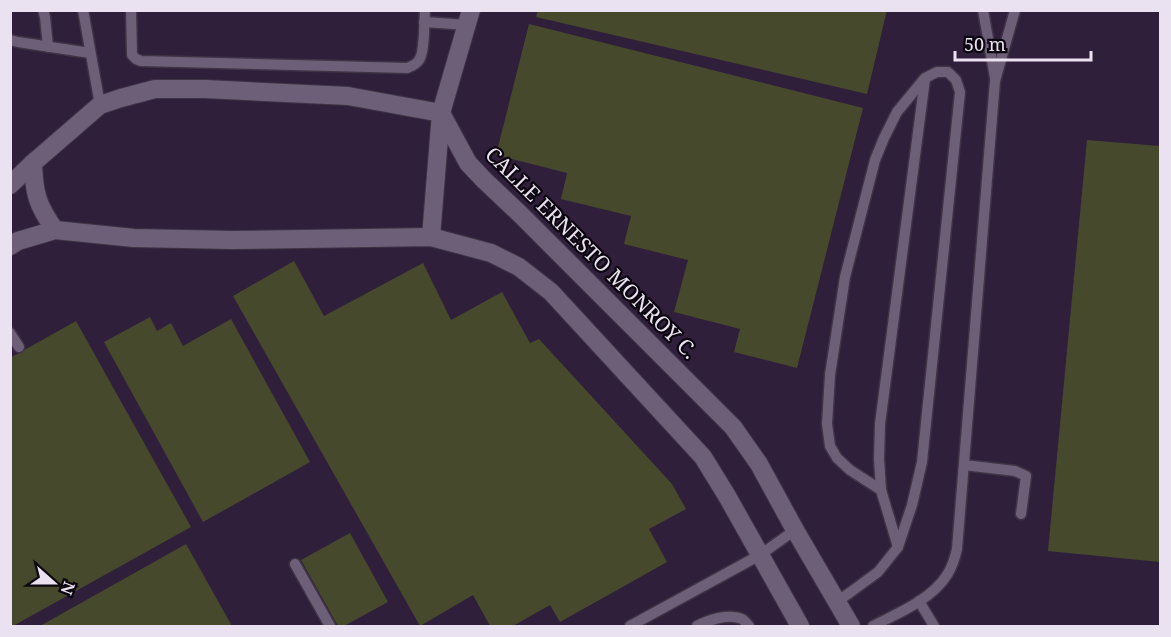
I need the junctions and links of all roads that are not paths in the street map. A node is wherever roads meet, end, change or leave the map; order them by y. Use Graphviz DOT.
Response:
graph roads {
  1 [pos="43,10"];
  2 [pos="82,10"];
  3 [pos="131,10"];
  4 [pos="983,10"];
  5 [pos="1015,10"];
  6 [pos="425,16"];
  7 [pos="470,18"];
  8 [pos="10,40"];
  9 [pos="48,47"];
  10 [pos="90,53"];
  11 [pos="926,78"];
  12 [pos="995,81"];
  13 [pos="100,105"];
  14 [pos="441,113"];
  15 [pos="33,163"];
  16 [pos="10,185"];
  17 [pos="55,230"];
  18 [pos="431,237"];
  19 [pos="10,246"];
  20 [pos="10,333"];
  21 [pos="19,348"];
  22 [pos="964,465"];
  23 [pos="881,490"];
  24 [pos="1021,514"];
  25 [pos="795,530"];
  26 [pos="898,547"];
  27 [pos="760,555"];
  28 [pos="294,564"];
  29 [pos="919,601"];
  30 [pos="837,602"];
  31 [pos="330,627"];
  32 [pos="630,627"];
  33 [pos="697,627"];
  34 [pos="749,627"];
  35 [pos="800,627"];
  36 [pos="852,627"];
  37 [pos="873,627"];
  38 [pos="934,627"];
  1 -- 9 [label="lane"];
  2 -- 10 [label="lane"];
  3 -- 6 [label="lane"];
  4 -- 12 [label="lane"];
  5 -- 12 [label="lane"];
  6 -- 7 [label="lane"];
  7 -- 14 [label="street"];
  8 -- 9 [label="lane"];
  9 -- 10 [label="lane"];
  10 -- 13 [label="lane"];
  11 -- 23 [label="lane"];
  11 -- 23 [label="lane"];
  11 -- 26 [label="lane"];
  12 -- 22 [label="lane"];
  13 -- 14 [label="street"];
  13 -- 15 [label="street"];
  14 -- 18 [label="street"];
  14 -- 25 [label="street, CALLE ERNESTO MONROY C."];
  15 -- 16 [label="street"];
  15 -- 17 [label="street"];
  17 -- 18 [label="street"];
  17 -- 19 [label="street"];
  18 -- 27 [label="street"];
  20 -- 21 [label="lane"];
  22 -- 24 [label="lane"];
  22 -- 29 [label="lane"];
  23 -- 26 [label="lane"];
  25 -- 27 [label="lane"];
  25 -- 30 [label="street, CALLE ERNESTO MONROY C."];
  26 -- 30 [label="lane"];
  27 -- 32 [label="lane"];
  27 -- 35 [label="street"];
  28 -- 31 [label="lane"];
  29 -- 37 [label="lane"];
  29 -- 38 [label="lane"];
  30 -- 36 [label="street, CALLE ERNESTO MONROY C."];
  33 -- 34 [label="lane"];
}
